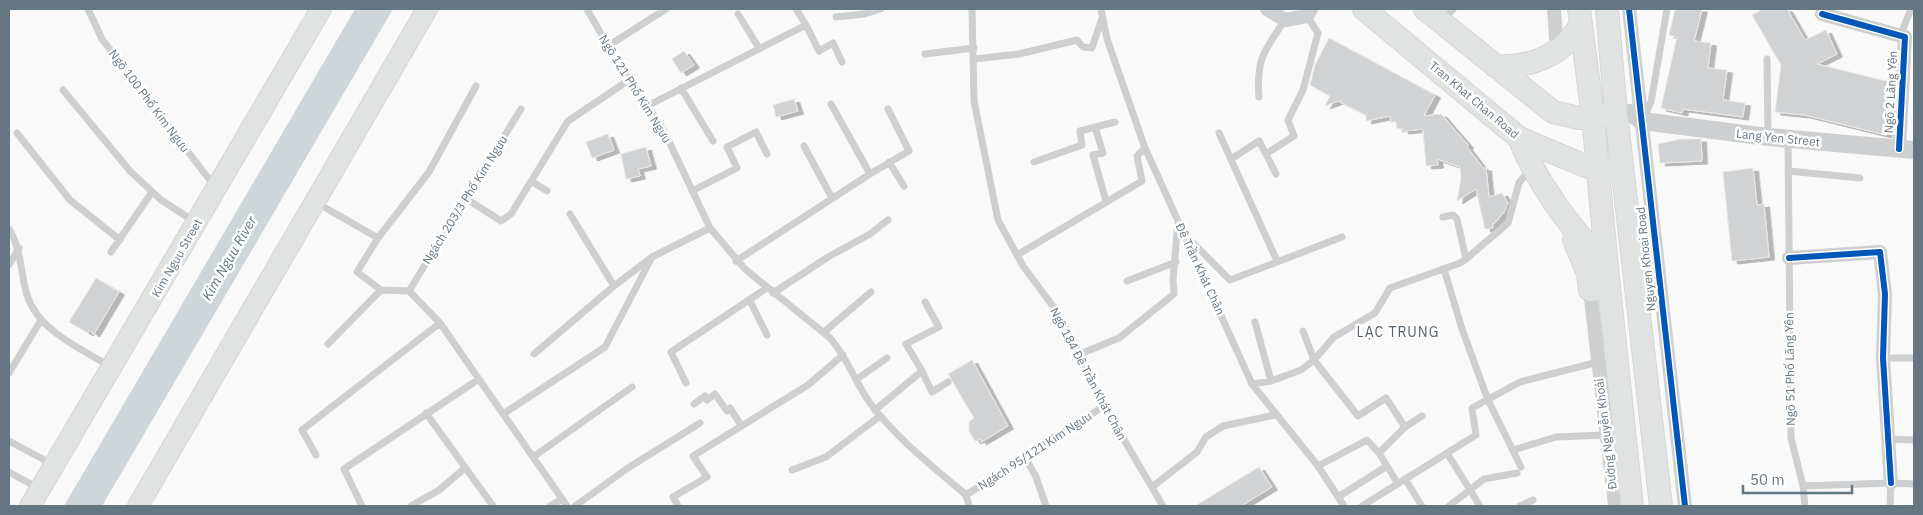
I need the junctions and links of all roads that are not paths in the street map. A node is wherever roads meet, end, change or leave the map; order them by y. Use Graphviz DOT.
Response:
graph roads {
  1 [pos="88,9"];
  2 [pos="320,9"];
  3 [pos="427,9"];
  4 [pos="587,9"];
  5 [pos="666,9"];
  6 [pos="798,9"];
  7 [pos="881,9"];
  8 [pos="972,9"];
  9 [pos="1100,9"];
  10 [pos="1267,9"];
  11 [pos="1364,9"];
  12 [pos="1425,9"];
  13 [pos="1554,9"];
  14 [pos="1606,9"];
  15 [pos="1630,9"];
  16 [pos="1667,9"];
  17 [pos="1911,9"];
  18 [pos="1309,12"];
  19 [pos="738,14"];
  20 [pos="1822,14"];
  21 [pos="1447,16"];
  22 [pos="836,17"];
  23 [pos="1102,17"];
  24 [pos="1580,17"];
  25 [pos="1285,20"];
  26 [pos="806,25"];
  27 [pos="1903,36"];
  28 [pos="608,46"];
  29 [pos="759,48"];
  30 [pos="974,48"];
  31 [pos="1558,51"];
  32 [pos="925,54"];
  33 [pos="974,59"];
  34 [pos="1768,59"];
  35 [pos="842,62"];
  36 [pos="1495,66"];
  37 [pos="629,80"];
  38 [pos="476,86"];
  39 [pos="681,88"];
  40 [pos="63,90"];
  41 [pos="1259,97"];
  42 [pos="831,104"];
  43 [pos="647,106"];
  44 [pos="521,109"];
  45 [pos="888,109"];
  46 [pos="1593,117"];
  47 [pos="1617,121"];
  48 [pos="1642,121"];
  49 [pos="1115,122"];
  50 [pos="1096,127"];
  51 [pos="17,133"];
  52 [pos="1219,133"];
  53 [pos="1768,137"];
  54 [pos="1519,138"];
  55 [pos="1788,139"];
  56 [pos="713,141"];
  57 [pos="804,146"];
  58 [pos="1145,148"];
  59 [pos="1906,149"];
  60 [pos="767,154"];
  61 [pos="1266,154"];
  62 [pos="1231,159"];
  63 [pos="890,162"];
  64 [pos="1034,162"];
  65 [pos="1531,167"];
  66 [pos="1623,167"];
  67 [pos="1597,170"];
  68 [pos="1788,171"];
  69 [pos="870,174"];
  70 [pos="1276,174"];
  71 [pos="1860,178"];
  72 [pos="531,181"];
  73 [pos="904,186"];
  74 [pos="216,189"];
  75 [pos="547,191"];
  76 [pos="692,191"];
  77 [pos="152,192"];
  78 [pos="465,198"];
  79 [pos="832,198"];
  80 [pos="315,201"];
  81 [pos="1106,202"];
  82 [pos="570,214"];
  83 [pos="1443,217"];
  84 [pos="888,220"];
  85 [pos="1178,221"];
  86 [pos="197,224"];
  87 [pos="710,228"];
  88 [pos="9,229"];
  89 [pos="1185,235"];
  90 [pos="1342,237"];
  91 [pos="378,238"];
  92 [pos="120,240"];
  93 [pos="19,248"];
  94 [pos="111,252"];
  95 [pos="1017,254"];
  96 [pos="652,257"];
  97 [pos="1789,258"];
  98 [pos="1466,259"];
  99 [pos="736,261"];
  100 [pos="1277,261"];
  101 [pos="1176,262"];
  102 [pos="9,265"];
  103 [pos="1444,269"];
  104 [pos="1127,281"];
  105 [pos="1602,282"];
  106 [pos="614,286"];
  107 [pos="381,290"];
  108 [pos="770,290"];
  109 [pos="408,291"];
  110 [pos="871,292"];
  111 [pos="750,301"];
  112 [pos="925,302"];
  113 [pos="41,320"];
  114 [pos="1255,322"];
  115 [pos="440,323"];
  116 [pos="1303,330"];
  117 [pos="824,332"];
  118 [pos="767,335"];
  119 [pos="328,344"];
  120 [pos="534,354"];
  121 [pos="1080,354"];
  122 [pos="843,355"];
  123 [pos="887,358"];
  124 [pos="1884,358"];
  125 [pos="1914,358"];
  126 [pos="1314,360"];
  127 [pos="1598,362"];
  128 [pos="113,368"];
  129 [pos="10,370"];
  130 [pos="922,371"];
  131 [pos="479,379"];
  132 [pos="857,379"];
  133 [pos="1271,381"];
  134 [pos="948,382"];
  135 [pos="686,383"];
  136 [pos="1252,384"];
  137 [pos="632,387"];
  138 [pos="1488,400"];
  139 [pos="694,404"];
  140 [pos="1104,406"];
  141 [pos="875,410"];
  142 [pos="426,414"];
  143 [pos="503,414"];
  144 [pos="1275,415"];
  145 [pos="880,416"];
  146 [pos="1422,416"];
  147 [pos="700,423"];
  148 [pos="741,425"];
  149 [pos="1405,427"];
  150 [pos="1606,435"];
  151 [pos="1890,439"];
  152 [pos="1914,440"];
  153 [pos="9,441"];
  154 [pos="1513,450"];
  155 [pos="1379,453"];
  156 [pos="1447,453"];
  157 [pos="316,455"];
  158 [pos="533,457"];
  159 [pos="1025,457"];
  160 [pos="55,466"];
  161 [pos="1318,466"];
  162 [pos="1386,466"];
  163 [pos="465,468"];
  164 [pos="792,470"];
  165 [pos="9,472"];
  166 [pos="1405,479"];
  167 [pos="1891,483"];
  168 [pos="1398,484"];
  169 [pos="1914,484"];
  170 [pos="1803,486"];
  171 [pos="1152,487"];
  172 [pos="1470,491"];
  173 [pos="966,495"];
  174 [pos="35,498"];
  175 [pos="1338,498"];
  176 [pos="562,499"];
  177 [pos="1533,500"];
  178 [pos="1161,505"];
  179 [pos="138,506"];
  180 [pos="362,506"];
  181 [pos="411,506"];
  182 [pos="493,506"];
  183 [pos="550,506"];
  184 [pos="567,506"];
  185 [pos="575,506"];
  186 [pos="678,506"];
  187 [pos="969,506"];
  188 [pos="1046,506"];
  189 [pos="1344,506"];
  190 [pos="1362,506"];
  191 [pos="1422,506"];
  192 [pos="1449,506"];
  193 [pos="1480,506"];
  194 [pos="1520,506"];
  195 [pos="1615,506"];
  196 [pos="1632,506"];
  197 [pos="1661,506"];
  198 [pos="1685,506"];
  199 [pos="1805,506"];
  200 [pos="1890,506"];
  1 -- 74 [label="lane, Ngõ 100 Phố Kim Ngưu"];
  2 -- 74 [label="main road, Kim Nguu Street"];
  3 -- 80 [label="main road"];
  4 -- 28 [label="lane, Ngõ 121 Phố Kim Ngưu"];
  5 -- 28 [label="lane"];
  6 -- 26 [label="lane"];
  7 -- 22 [label="lane"];
  8 -- 30 [label="lane, Ngõ 184 Đê Trần Khát Chân"];
  9 -- 23 [label="lane, Đê Trần Khát Chân"];
  10 -- 25 [label="street"];
  11 -- 54 [label="main road, Tran Khat Chan Road"];
  12 -- 21 [label="main road"];
  13 -- 31 [label="street"];
  14 -- 47 [label="main road, Nguyen Khoai Road"];
  15 -- 48 [label="street, Nguyen Khoai Road"];
  16 -- 48 [label="lane"];
  17 -- 27 [label="lane, Ngõ 2 Lãng Yên"];
  18 -- 25 [label="street"];
  18 -- 61 [label="lane"];
  19 -- 29 [label="lane"];
  20 -- 27 [label="street"];
  21 -- 36 [label="main road"];
  23 -- 33 [label="lane"];
  23 -- 58 [label="lane, Đê Trần Khát Chân"];
  24 -- 31 [label="main road"];
  24 -- 46 [label="main road"];
  25 -- 41 [label="lane"];
  26 -- 29 [label="lane"];
  26 -- 35 [label="lane"];
  27 -- 59 [label="street, Ngõ 2 Lãng Yên"];
  28 -- 37 [label="lane, Ngõ 121 Phố Kim Ngưu"];
  29 -- 39 [label="lane"];
  30 -- 32 [label="lane"];
  30 -- 33 [label="lane, Ngõ 184 Đê Trần Khát Chân"];
  31 -- 36 [label="main road"];
  33 -- 95 [label="lane, Ngõ 184 Đê Trần Khát Chân"];
  34 -- 53 [label="lane"];
  36 -- 46 [label="main road"];
  37 -- 43 [label="lane, Ngõ 121 Phố Kim Ngưu"];
  37 -- 72 [label="lane"];
  38 -- 91 [label="lane"];
  39 -- 43 [label="lane"];
  39 -- 56 [label="lane"];
  40 -- 77 [label="lane"];
  42 -- 69 [label="lane"];
  43 -- 76 [label="lane, Ngõ 121 Phố Kim Ngưu"];
  44 -- 78 [label="lane, Ngách 203/3 Phố Kim Ngưu"];
  45 -- 63 [label="lane"];
  46 -- 47 [label="main road"];
  46 -- 67 [label="main road"];
  47 -- 48 [label="street, Lang Yen Street"];
  47 -- 66 [label="main road, Nguyen Khoai Road"];
  48 -- 53 [label="street, Lang Yen Street"];
  48 -- 198 [label="street, Nguyen Khoai Road"];
  49 -- 50 [label="lane"];
  50 -- 64 [label="lane"];
  50 -- 81 [label="lane"];
  51 -- 92 [label="lane"];
  52 -- 62 [label="lane"];
  53 -- 55 [label="street, Lang Yen Street"];
  54 -- 65 [label="main road"];
  54 -- 67 [label="main road, Tran Khat Chan Road"];
  55 -- 59 [label="street, Lang Yen Street"];
  55 -- 68 [label="lane, Ngõ 51 Phố Lãng Yên"];
  57 -- 79 [label="lane"];
  58 -- 81 [label="lane"];
  58 -- 85 [label="lane, Đê Trần Khát Chân"];
  60 -- 76 [label="lane"];
  61 -- 62 [label="lane"];
  61 -- 70 [label="lane"];
  62 -- 100 [label="lane"];
  63 -- 69 [label="lane"];
  63 -- 73 [label="lane"];
  65 -- 98 [label="lane"];
  65 -- 105 [label="main road"];
  66 -- 67 [label="main road"];
  66 -- 197 [label="main road, Nguyen Khoai Road"];
  67 -- 105 [label="main road"];
  68 -- 71 [label="lane"];
  68 -- 97 [label="lane, Ngõ 51 Phố Lãng Yên"];
  69 -- 79 [label="lane"];
  72 -- 75 [label="lane"];
  72 -- 78 [label="lane"];
  74 -- 86 [label="main road, Kim Nguu Street"];
  76 -- 87 [label="lane, Ngõ 121 Phố Kim Ngưu"];
  77 -- 86 [label="lane"];
  77 -- 92 [label="lane"];
  78 -- 109 [label="lane, Ngách 203/3 Phố Kim Ngưu"];
  79 -- 99 [label="lane"];
  80 -- 91 [label="lane"];
  80 -- 179 [label="main road"];
  81 -- 95 [label="lane"];
  82 -- 106 [label="lane"];
  83 -- 98 [label="lane"];
  84 -- 108 [label="lane"];
  85 -- 89 [label="lane, Đê Trần Khát Chân"];
  85 -- 101 [label="lane"];
  86 -- 128 [label="main road, Kim Nguu Street"];
  87 -- 96 [label="lane"];
  87 -- 99 [label="lane, Ngõ 121 Phố Kim Ngưu"];
  88 -- 93 [label="lane"];
  89 -- 100 [label="lane"];
  89 -- 136 [label="lane, Đê Trần Khát Chân"];
  90 -- 100 [label="lane"];
  91 -- 107 [label="lane"];
  92 -- 94 [label="lane"];
  93 -- 102 [label="lane"];
  93 -- 113 [label="lane"];
  95 -- 121 [label="lane, Ngõ 184 Đê Trần Khát Chân"];
  96 -- 106 [label="lane"];
  96 -- 143 [label="lane"];
  97 -- 124 [label="street"];
  97 -- 170 [label="lane, Ngõ 51 Phố Lãng Yên"];
  98 -- 103 [label="lane"];
  99 -- 108 [label="lane, Ngõ 121 Phố Kim Ngưu"];
  101 -- 104 [label="lane"];
  101 -- 121 [label="lane"];
  103 -- 126 [label="lane"];
  103 -- 138 [label="lane"];
  105 -- 127 [label="street"];
  105 -- 196 [label="main road"];
  106 -- 120 [label="lane"];
  107 -- 109 [label="lane"];
  107 -- 119 [label="lane"];
  108 -- 111 [label="lane"];
  108 -- 117 [label="lane, Ngõ 121 Phố Kim Ngưu"];
  109 -- 115 [label="lane"];
  110 -- 117 [label="lane"];
  111 -- 118 [label="lane"];
  111 -- 135 [label="lane"];
  112 -- 130 [label="lane"];
  113 -- 128 [label="lane"];
  113 -- 129 [label="lane"];
  114 -- 133 [label="lane"];
  115 -- 131 [label="lane"];
  115 -- 157 [label="lane"];
  116 -- 126 [label="lane"];
  117 -- 122 [label="lane, Ngõ 121 Phố Kim Ngưu"];
  121 -- 140 [label="lane, Ngõ 184 Đê Trần Khát Chân"];
  122 -- 132 [label="lane, Ngõ 121 Phố Kim Ngưu"];
  122 -- 148 [label="lane"];
  123 -- 132 [label="lane"];
  124 -- 125 [label="lane"];
  124 -- 151 [label="street"];
  126 -- 133 [label="lane"];
  126 -- 149 [label="lane"];
  127 -- 138 [label="lane"];
  127 -- 150 [label="street, Đường Nguyễn Khoái"];
  128 -- 160 [label="main road, Kim Nguu Street"];
  130 -- 134 [label="lane"];
  130 -- 141 [label="lane"];
  131 -- 142 [label="lane"];
  131 -- 143 [label="lane"];
  132 -- 141 [label="lane, Ngõ 121 Phố Kim Ngưu"];
  133 -- 136 [label="lane"];
  136 -- 144 [label="lane, Đê Trần Khát Chân"];
  137 -- 158 [label="lane"];
  138 -- 154 [label="lane"];
  138 -- 156 [label="lane"];
  139 -- 148 [label="lane"];
  140 -- 159 [label="lane, Ngách 95/121 Kim Ngưu"];
  140 -- 171 [label="lane, Ngõ 184 Đê Trần Khát Chân"];
  141 -- 145 [label="lane, Ngõ 121 Phố Kim Ngưu"];
  142 -- 163 [label="lane"];
  142 -- 180 [label="lane"];
  143 -- 158 [label="lane"];
  144 -- 161 [label="lane, Đê Trần Khát Chân"];
  144 -- 171 [label="lane"];
  145 -- 164 [label="lane"];
  145 -- 173 [label="lane, Ngõ 121 Phố Kim Ngưu"];
  146 -- 149 [label="lane"];
  147 -- 185 [label="lane"];
  148 -- 186 [label="lane"];
  149 -- 155 [label="lane"];
  150 -- 154 [label="lane"];
  150 -- 195 [label="street, Đường Nguyễn Khoái"];
  151 -- 152 [label="lane"];
  151 -- 167 [label="street"];
  153 -- 160 [label="lane"];
  154 -- 172 [label="lane"];
  155 -- 161 [label="lane"];
  155 -- 162 [label="lane"];
  156 -- 166 [label="lane"];
  156 -- 172 [label="lane"];
  158 -- 176 [label="lane"];
  159 -- 173 [label="lane, Ngách 95/121 Kim Ngưu"];
  159 -- 188 [label="lane"];
  160 -- 174 [label="main road, Kim Nguu Street"];
  161 -- 175 [label="lane, Đê Trần Khát Chân"];
  162 -- 168 [label="lane"];
  162 -- 175 [label="lane"];
  163 -- 181 [label="lane"];
  163 -- 182 [label="lane"];
  165 -- 174 [label="lane"];
  166 -- 168 [label="lane"];
  166 -- 191 [label="lane"];
  167 -- 169 [label="lane"];
  167 -- 170 [label="lane"];
  167 -- 200 [label="lane"];
  168 -- 190 [label="lane"];
  170 -- 199 [label="lane, Ngõ 51 Phố Lãng Yên"];
  171 -- 178 [label="lane, Ngõ 184 Đê Trần Khát Chân"];
  172 -- 192 [label="lane"];
  172 -- 193 [label="lane"];
  173 -- 187 [label="lane"];
  175 -- 189 [label="lane, Đê Trần Khát Chân"];
  176 -- 183 [label="lane"];
  176 -- 184 [label="lane"];
  177 -- 194 [label="lane"];
}
